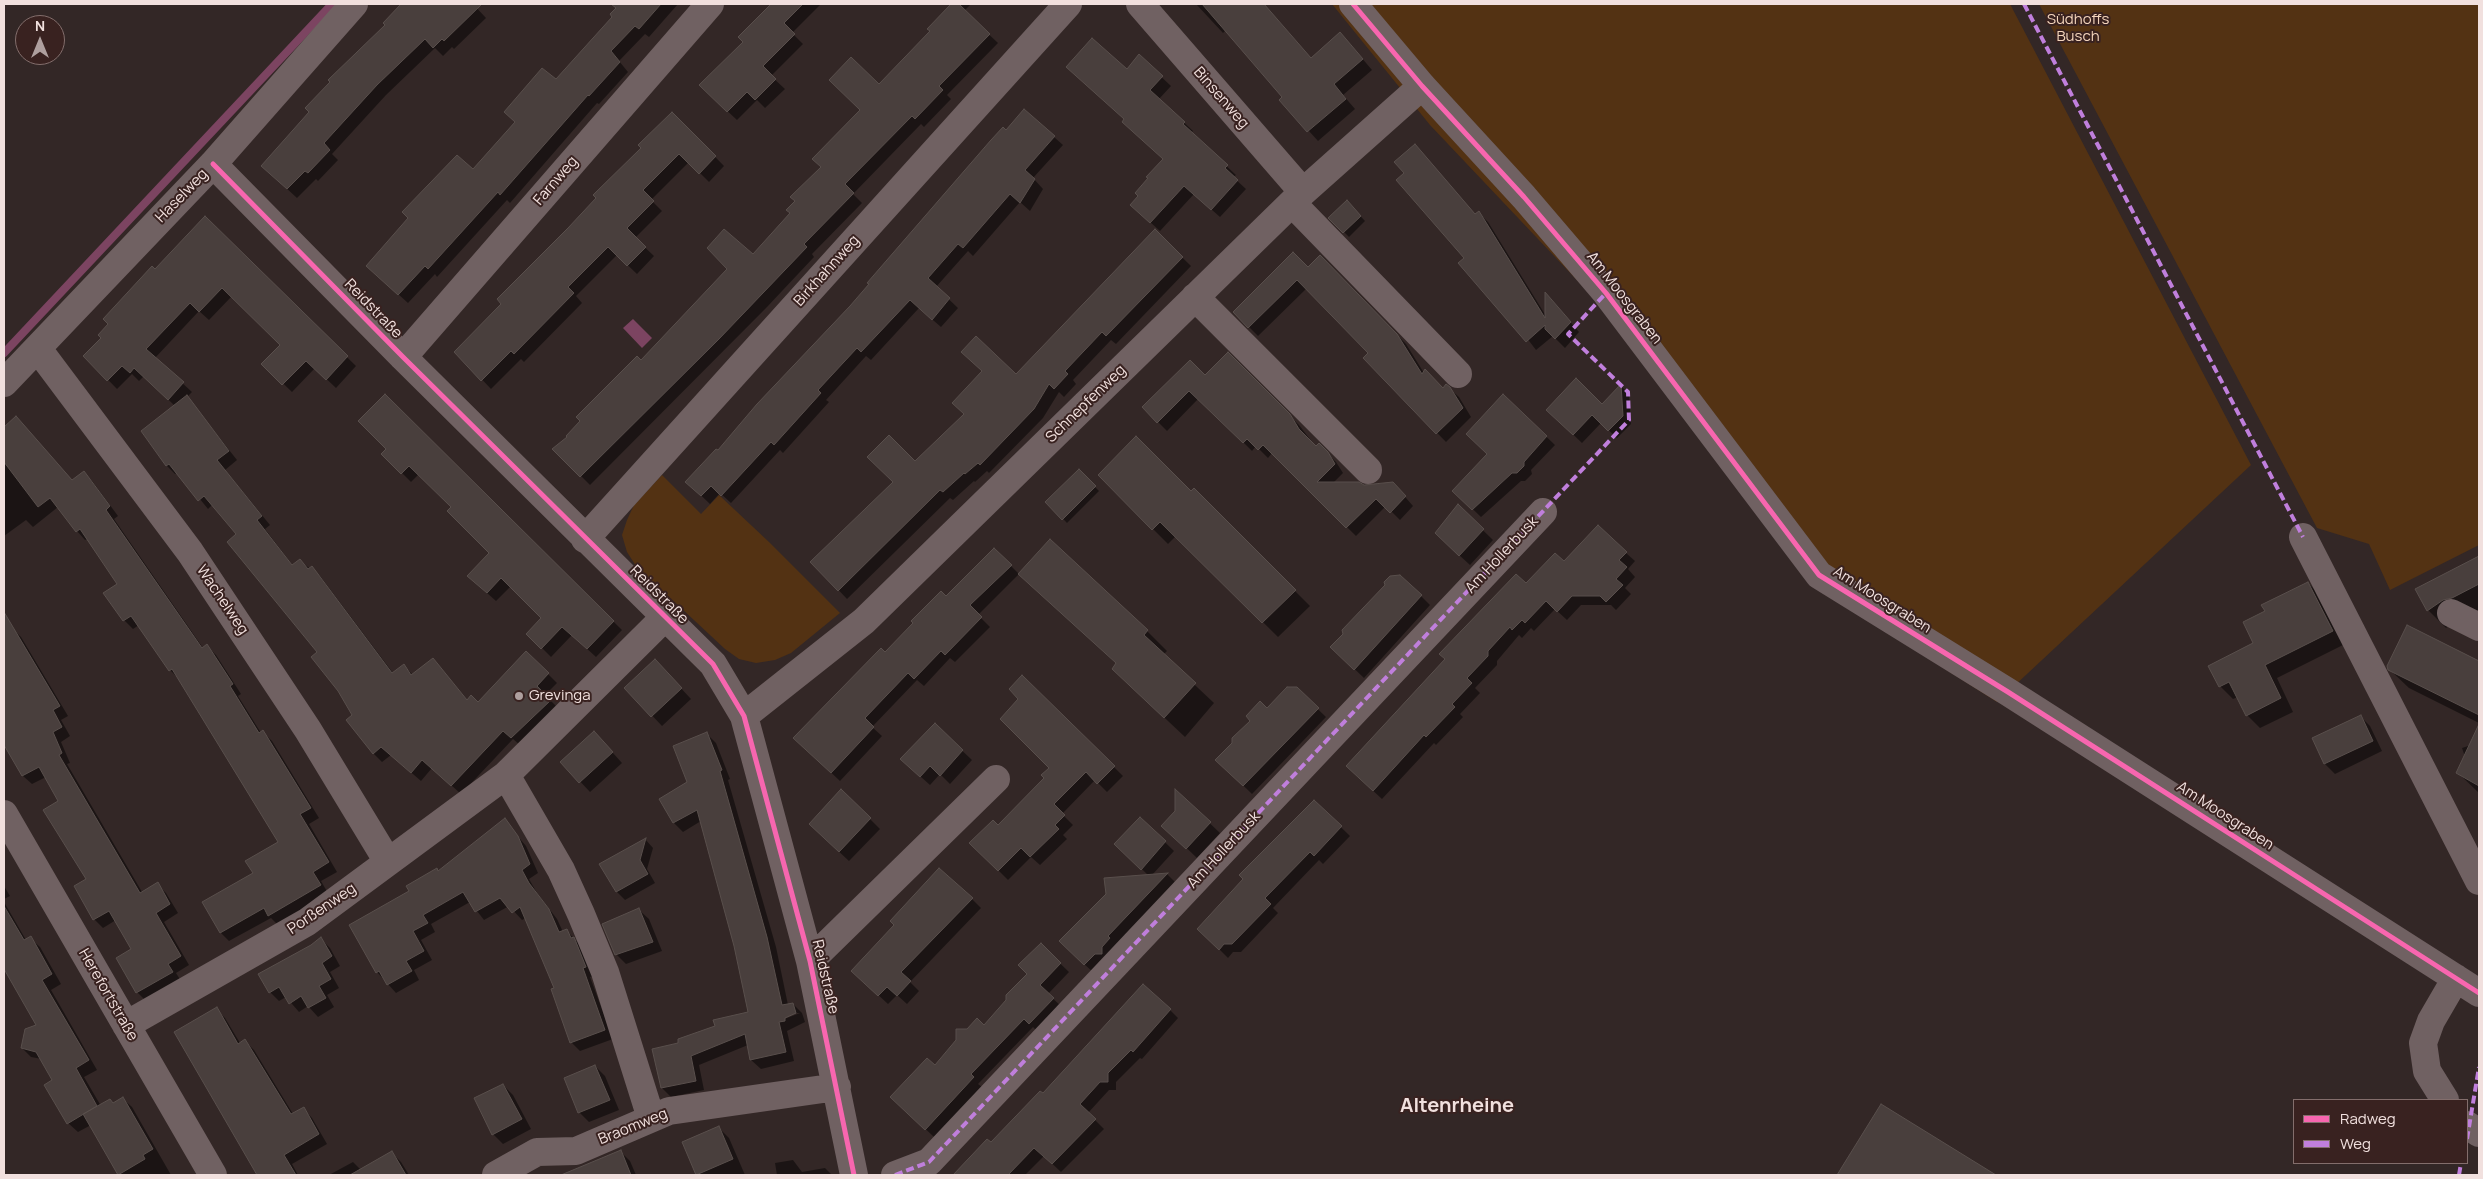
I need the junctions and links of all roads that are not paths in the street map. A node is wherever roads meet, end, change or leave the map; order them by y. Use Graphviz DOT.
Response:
graph roads {
  1 [pos="354,4"];
  2 [pos="710,4"];
  3 [pos="1068,4"];
  4 [pos="1140,4"];
  5 [pos="1353,4"];
  6 [pos="1422,86"];
  7 [pos="213,164"];
  8 [pos="1297,198"];
  9 [pos="1196,297"];
  10 [pos="38,348"];
  11 [pos="403,357"];
  12 [pos="1458,374"];
  13 [pos="4,383"];
  14 [pos="1368,470"];
  15 [pos="1543,512"];
  16 [pos="2303,537"];
  17 [pos="585,539"];
  18 [pos="2452,613"];
  19 [pos="664,618"];
  20 [pos="2479,627"];
  21 [pos="744,716"];
  22 [pos="506,775"];
  23 [pos="996,779"];
  24 [pos="4,814"];
  25 [pos="388,862"];
  26 [pos="2479,881"];
  27 [pos="810,961"];
  28 [pos="2456,978"];
  29 [pos="2479,994"];
  30 [pos="126,1025"];
  31 [pos="837,1087"];
  32 [pos="2444,1099"];
  33 [pos="652,1118"];
  34 [pos="2468,1126"];
  35 [pos="2479,1133"];
  36 [pos="213,1175"];
  37 [pos="496,1175"];
  38 [pos="854,1175"];
  39 [pos="895,1175"];
  1 -- 7 [label="street, Haselweg"];
  2 -- 11 [label="street, Farnweg"];
  3 -- 17 [label="street, Birkhahnweg"];
  4 -- 8 [label="street, Binsenweg"];
  5 -- 6 [label="street, Am Moosgraben"];
  6 -- 8 [label="street, Schnepfenweg"];
  6 -- 28 [label="street, Am Moosgraben"];
  7 -- 10 [label="street, Haselweg"];
  7 -- 11 [label="street, Reidstraße"];
  8 -- 9 [label="street, Schnepfenweg"];
  8 -- 12 [label="street, Binsenweg"];
  9 -- 14 [label="street"];
  9 -- 21 [label="street, Schnepfenweg"];
  10 -- 13 [label="street, Haselweg"];
  10 -- 25 [label="street, Wachelweg"];
  11 -- 17 [label="street, Reidstraße"];
  15 -- 39 [label="street, Am Hollerbusk"];
  16 -- 26 [label="street"];
  17 -- 19 [label="street, Reidstraße"];
  18 -- 20 [label="street"];
  19 -- 21 [label="street, Reidstraße"];
  19 -- 22 [label="street, Porßenweg"];
  21 -- 27 [label="street, Reidstraße"];
  22 -- 25 [label="street, Porßenweg"];
  22 -- 33 [label="street"];
  23 -- 27 [label="street, Reidstraße"];
  24 -- 30 [label="street, Herefortstraße"];
  25 -- 30 [label="street, Porßenweg"];
  27 -- 31 [label="street, Reidstraße"];
  28 -- 29 [label="street, Am Moosgraben"];
  28 -- 32 [label="street"];
  30 -- 36 [label="street, Herefortstraße"];
  31 -- 33 [label="street, Braomweg"];
  31 -- 38 [label="street, Reidstraße"];
  33 -- 37 [label="street, Braomweg"];
  34 -- 35 [label="street"];
}
